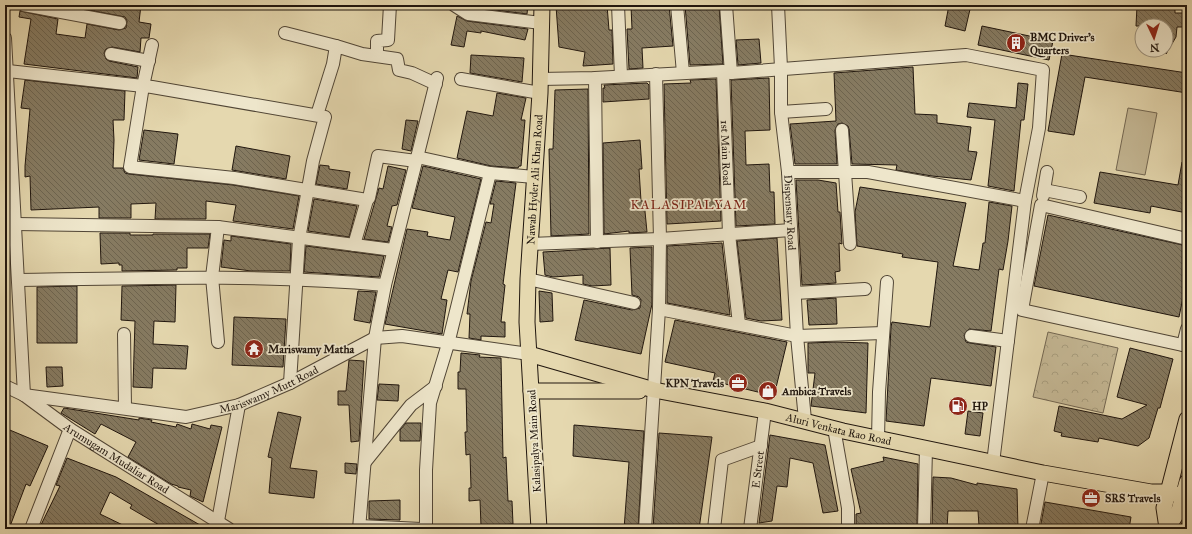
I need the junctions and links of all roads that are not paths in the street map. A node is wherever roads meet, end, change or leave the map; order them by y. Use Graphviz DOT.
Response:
graph roads {
  1 [pos="24,5"];
  2 [pos="390,5"];
  3 [pos="454,5"];
  4 [pos="542,5"];
  5 [pos="618,5"];
  6 [pos="677,5"];
  7 [pos="726,5"];
  8 [pos="778,5"];
  9 [pos="120,23"];
  10 [pos="541,23"];
  11 [pos="285,33"];
  12 [pos="5,38"];
  13 [pos="152,45"];
  14 [pos="336,46"];
  15 [pos="111,54"];
  16 [pos="377,56"];
  17 [pos="149,61"];
  18 [pos="781,68"];
  19 [pos="8,71"];
  20 [pos="727,72"];
  21 [pos="683,73"];
  22 [pos="656,74"];
  23 [pos="621,76"];
  24 [pos="595,78"];
  25 [pos="461,79"];
  26 [pos="143,86"];
  27 [pos="540,86"];
  28 [pos="826,109"];
  29 [pos="781,112"];
  30 [pos="317,115"];
  31 [pos="842,130"];
  32 [pos="416,159"];
  33 [pos="788,172"];
  34 [pos="845,172"];
  35 [pos="1047,172"];
  36 [pos="490,173"];
  37 [pos="534,177"];
  38 [pos="1044,190"];
  39 [pos="308,191"];
  40 [pos="1080,197"];
  41 [pos="367,200"];
  42 [pos="1025,201"];
  43 [pos="1041,205"];
  44 [pos="16,224"];
  45 [pos="218,227"];
  46 [pos="791,230"];
  47 [pos="729,234"];
  48 [pos="299,239"];
  49 [pos="660,239"];
  50 [pos="1187,239"];
  51 [pos="597,242"];
  52 [pos="530,244"];
  53 [pos="850,244"];
  54 [pos="354,245"];
  55 [pos="393,250"];
  56 [pos="212,277"];
  57 [pos="528,279"];
  58 [pos="18,280"];
  59 [pos="297,280"];
  60 [pos="887,282"];
  61 [pos="385,285"];
  62 [pos="865,289"];
  63 [pos="795,293"];
  64 [pos="634,303"];
  65 [pos="659,309"];
  66 [pos="739,324"];
  67 [pos="1187,329"];
  68 [pos="883,333"];
  69 [pos="124,334"];
  70 [pos="797,336"];
  71 [pos="970,336"];
  72 [pos="375,338"];
  73 [pos="1008,341"];
  74 [pos="218,342"];
  75 [pos="448,344"];
  76 [pos="1185,345"];
  77 [pos="529,354"];
  78 [pos="290,383"];
  79 [pos="5,386"];
  80 [pos="436,386"];
  81 [pos="654,390"];
  82 [pos="531,391"];
  83 [pos="24,395"];
  84 [pos="239,405"];
  85 [pos="125,408"];
  86 [pos="765,411"];
  87 [pos="1187,419"];
  88 [pos="805,420"];
  89 [pos="834,428"];
  90 [pos="70,429"];
  91 [pos="878,438"];
  92 [pos="760,446"];
  93 [pos="926,449"];
  94 [pos="365,462"];
  95 [pos="993,463"];
  96 [pos="1043,473"];
  97 [pos="1166,495"];
  98 [pos="1185,497"];
  99 [pos="218,521"];
  100 [pos="360,527"];
  101 [pos="1167,528"];
  102 [pos="31,529"];
  103 [pos="229,529"];
  104 [pos="421,529"];
  105 [pos="426,529"];
  106 [pos="539,529"];
  107 [pos="645,529"];
  108 [pos="714,529"];
  109 [pos="750,529"];
  110 [pos="848,529"];
  111 [pos="924,529"];
  112 [pos="1032,529"];
  1 -- 9 [label="street"];
  2 -- 16 [label="street"];
  3 -- 10 [label="street"];
  4 -- 10 [label="main road, Nawab Hyder Ali Khan Road"];
  5 -- 23 [label="street"];
  6 -- 21 [label="street"];
  7 -- 20 [label="street, 1st Main Road"];
  8 -- 18 [label="street, Dispensary Road"];
  10 -- 27 [label="main road, Nawab Hyder Ali Khan Road"];
  11 -- 14 [label="street"];
  12 -- 19 [label="street"];
  13 -- 17 [label="street"];
  14 -- 16 [label="street"];
  14 -- 30 [label="street"];
  15 -- 17 [label="street"];
  16 -- 32 [label="street"];
  17 -- 26 [label="street"];
  18 -- 20 [label="street"];
  18 -- 29 [label="street, Dispensary Road"];
  18 -- 42 [label="street"];
  19 -- 26 [label="street"];
  19 -- 44 [label="street"];
  20 -- 21 [label="street"];
  20 -- 47 [label="street, 1st Main Road"];
  21 -- 22 [label="street"];
  22 -- 23 [label="street"];
  22 -- 49 [label="street"];
  23 -- 24 [label="street"];
  24 -- 27 [label="street"];
  24 -- 51 [label="street"];
  25 -- 27 [label="street"];
  26 -- 30 [label="street"];
  26 -- 39 [label="street"];
  27 -- 37 [label="main road, Nawab Hyder Ali Khan Road"];
  28 -- 29 [label="street"];
  29 -- 33 [label="street, Dispensary Road"];
  30 -- 39 [label="street"];
  31 -- 34 [label="street"];
  32 -- 36 [label="street"];
  32 -- 41 [label="street"];
  32 -- 55 [label="street"];
  33 -- 34 [label="street"];
  33 -- 46 [label="street, Dispensary Road"];
  34 -- 42 [label="street"];
  34 -- 53 [label="street"];
  35 -- 38 [label="street"];
  36 -- 37 [label="street"];
  36 -- 75 [label="street"];
  37 -- 52 [label="main road, Nawab Hyder Ali Khan Road"];
  38 -- 40 [label="street"];
  38 -- 43 [label="street"];
  39 -- 41 [label="street"];
  39 -- 48 [label="street"];
  41 -- 54 [label="street"];
  42 -- 73 [label="street"];
  43 -- 50 [label="street"];
  43 -- 76 [label="street"];
  44 -- 45 [label="street"];
  44 -- 58 [label="street"];
  45 -- 48 [label="street"];
  45 -- 56 [label="street"];
  46 -- 47 [label="street"];
  46 -- 63 [label="street, Dispensary Road"];
  47 -- 49 [label="street"];
  47 -- 66 [label="street, 1st Main Road"];
  48 -- 54 [label="street"];
  48 -- 59 [label="street"];
  49 -- 51 [label="street"];
  49 -- 65 [label="street"];
  51 -- 52 [label="street"];
  52 -- 57 [label="main road, Nawab Hyder Ali Khan Road"];
  54 -- 55 [label="street"];
  55 -- 61 [label="street"];
  56 -- 58 [label="street"];
  56 -- 59 [label="street"];
  56 -- 74 [label="street"];
  57 -- 64 [label="street"];
  57 -- 77 [label="main road, Nawab Hyder Ali Khan Road"];
  58 -- 83 [label="street"];
  59 -- 61 [label="street"];
  59 -- 78 [label="street"];
  60 -- 68 [label="street"];
  61 -- 72 [label="street"];
  62 -- 63 [label="street"];
  63 -- 70 [label="street, Dispensary Road"];
  65 -- 66 [label="street"];
  65 -- 81 [label="street"];
  66 -- 70 [label="street"];
  67 -- 76 [label="street"];
  68 -- 70 [label="street"];
  68 -- 91 [label="street"];
  69 -- 85 [label="street"];
  70 -- 88 [label="street, Dispensary Road"];
  71 -- 73 [label="street"];
  72 -- 75 [label="street, Mariswamy Mutt Road"];
  72 -- 78 [label="street, Mariswamy Mutt Road"];
  72 -- 94 [label="street"];
  73 -- 95 [label="street"];
  75 -- 77 [label="street, Mariswamy Mutt Road"];
  75 -- 80 [label="street"];
  77 -- 81 [label="main road, Aluri Venkata Rao Road"];
  77 -- 82 [label="main road, Kalasipalya Main Road"];
  78 -- 84 [label="street, Mariswamy Mutt Road"];
  79 -- 83 [label="street, Arumugam Mudaliar Road"];
  80 -- 94 [label="street"];
  80 -- 105 [label="street"];
  81 -- 82 [label="main road"];
  81 -- 86 [label="main road, Aluri Venkata Rao Road"];
  81 -- 107 [label="street"];
  82 -- 106 [label="main road, Kalasipalya Main Road"];
  83 -- 85 [label="street, Mariswamy Mutt Road"];
  83 -- 90 [label="street, Arumugam Mudaliar Road"];
  84 -- 85 [label="street, Mariswamy Mutt Road"];
  84 -- 99 [label="street"];
  86 -- 88 [label="main road, Aluri Venkata Rao Road"];
  86 -- 92 [label="street, E Street"];
  87 -- 97 [label="main road"];
  88 -- 89 [label="main road, Aluri Venkata Rao Road"];
  89 -- 91 [label="main road, Aluri Venkata Rao Road"];
  89 -- 110 [label="street"];
  90 -- 99 [label="street, Arumugam Mudaliar Road"];
  90 -- 102 [label="street"];
  91 -- 93 [label="main road, Aluri Venkata Rao Road"];
  92 -- 108 [label="street"];
  92 -- 109 [label="street, E Street"];
  93 -- 95 [label="main road, Aluri Venkata Rao Road"];
  93 -- 111 [label="street"];
  94 -- 100 [label="street"];
  95 -- 96 [label="main road, Aluri Venkata Rao Road"];
  96 -- 97 [label="main road, Aluri Venkata Rao Road"];
  96 -- 112 [label="street"];
  97 -- 98 [label="main road, Aluri Venkata Rao Road"];
  97 -- 101 [label="main road"];
  98 -- 101 [label="main road"];
  99 -- 103 [label="street, Arumugam Mudaliar Road"];
  100 -- 104 [label="street"];
}
